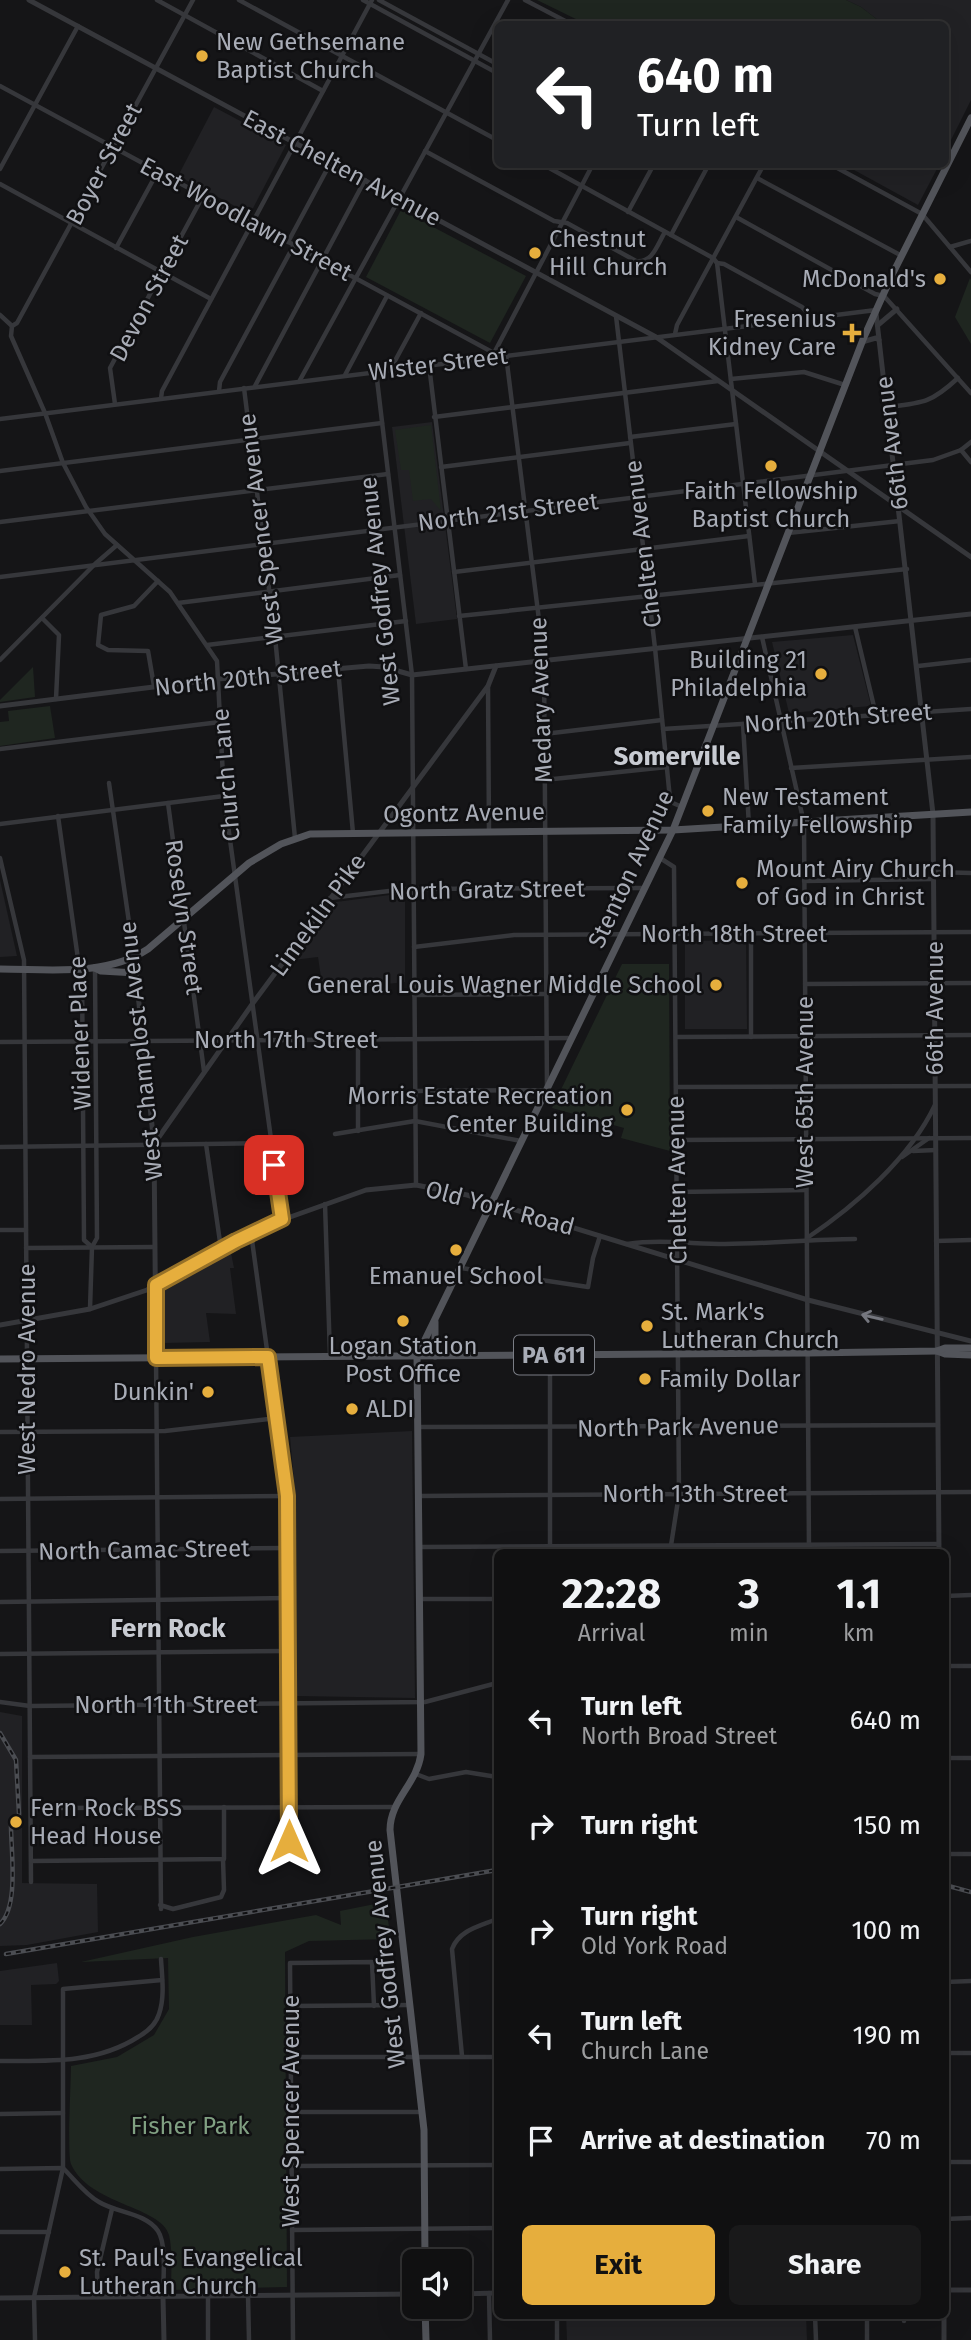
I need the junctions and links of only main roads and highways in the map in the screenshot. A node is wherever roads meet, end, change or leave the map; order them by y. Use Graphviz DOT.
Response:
graph roads {
  1 [pos="971,118"];
  2 [pos="949,161"];
  3 [pos="945,168"];
  4 [pos="971,812"];
  5 [pos="673,830"];
  6 [pos="94,968"];
  7 [pos="0,969"];
  8 [pos="136,973"];
  9 [pos="438,1312"];
  10 [pos="971,1348"];
  11 [pos="937,1351"];
  12 [pos="971,1354"];
  13 [pos="418,1356"];
  14 [pos="435,1356"];
  15 [pos="0,1359"];
  16 [pos="425,2249"];
  17 [pos="425,2319"];
  18 [pos="426,2340"];
  1 -- 2 [label="main road, Stenton Avenue"];
  3 -- 5 [label="main road, Stenton Avenue"];
  4 -- 5 [label="main road, Ogontz Avenue"];
  5 -- 6 [label="main road, Ogontz Avenue"];
  5 -- 9 [label="main road, Stenton Avenue"];
  6 -- 7 [label="main road, Ogontz Avenue"];
  6 -- 8 [label="main road"];
  9 -- 13 [label="main road, Stenton Avenue"];
  9 -- 14 [label="main road"];
  10 -- 11 [label="main road, PA 611"];
  11 -- 12 [label="main road, PA 611"];
  11 -- 14 [label="main road, PA 611"];
  13 -- 14 [label="main road, PA 611"];
  13 -- 15 [label="main road, PA 611"];
  13 -- 16 [label="main road, West Godfrey Avenue"];
  17 -- 18 [label="main road"];
}
